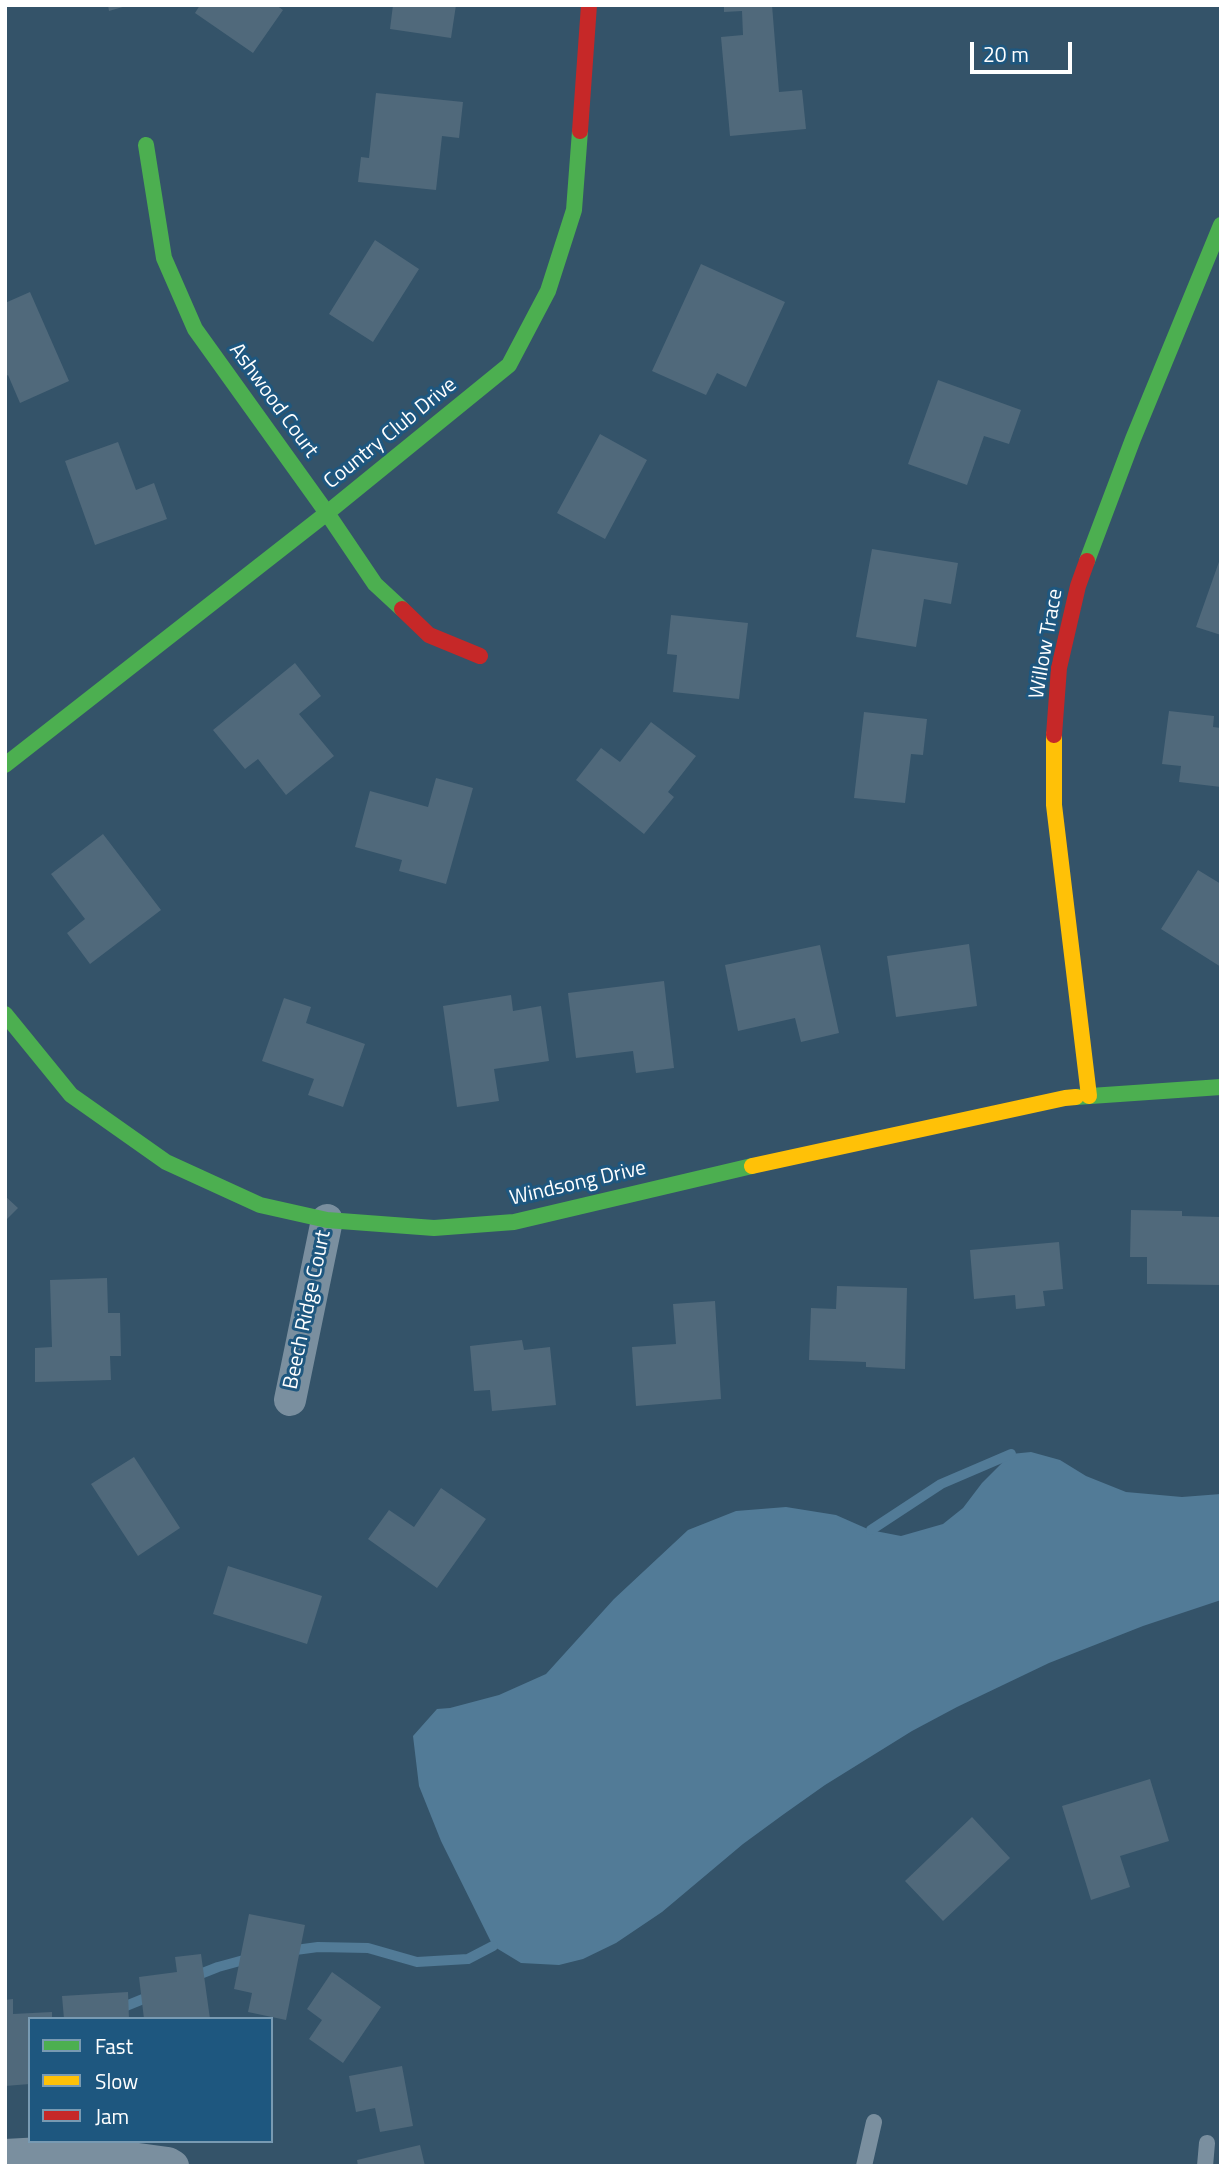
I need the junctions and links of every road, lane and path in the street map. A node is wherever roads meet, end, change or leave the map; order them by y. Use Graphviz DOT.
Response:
graph roads {
  1 [pos="589,5"];
  2 [pos="146,145"];
  3 [pos="1221,225"];
  4 [pos="327,513"];
  5 [pos="480,656"];
  6 [pos="5,765"];
  7 [pos="5,1014"];
  8 [pos="1221,1087"];
  9 [pos="1089,1096"];
  10 [pos="327,1220"];
  11 [pos="290,1400"];
  12 [pos="874,2122"];
  13 [pos="1207,2144"];
  14 [pos="5,2155"];
  15 [pos="173,2166"];
  16 [pos="864,2166"];
  17 [pos="1205,2166"];
  1 -- 4 [label="street, Country Club Drive"];
  2 -- 4 [label="street, Ashwood Court"];
  3 -- 9 [label="street, Willow Trace"];
  4 -- 5 [label="street, Ashwood Court"];
  4 -- 6 [label="street, Country Club Drive"];
  7 -- 10 [label="street, Windsong Drive"];
  8 -- 9 [label="street, Windsong Drive"];
  9 -- 10 [label="street, Windsong Drive"];
  10 -- 11 [label="street, Beech Ridge Court"];
  12 -- 16 [label="lane"];
  13 -- 17 [label="lane"];
  14 -- 15 [label="street"];
}
